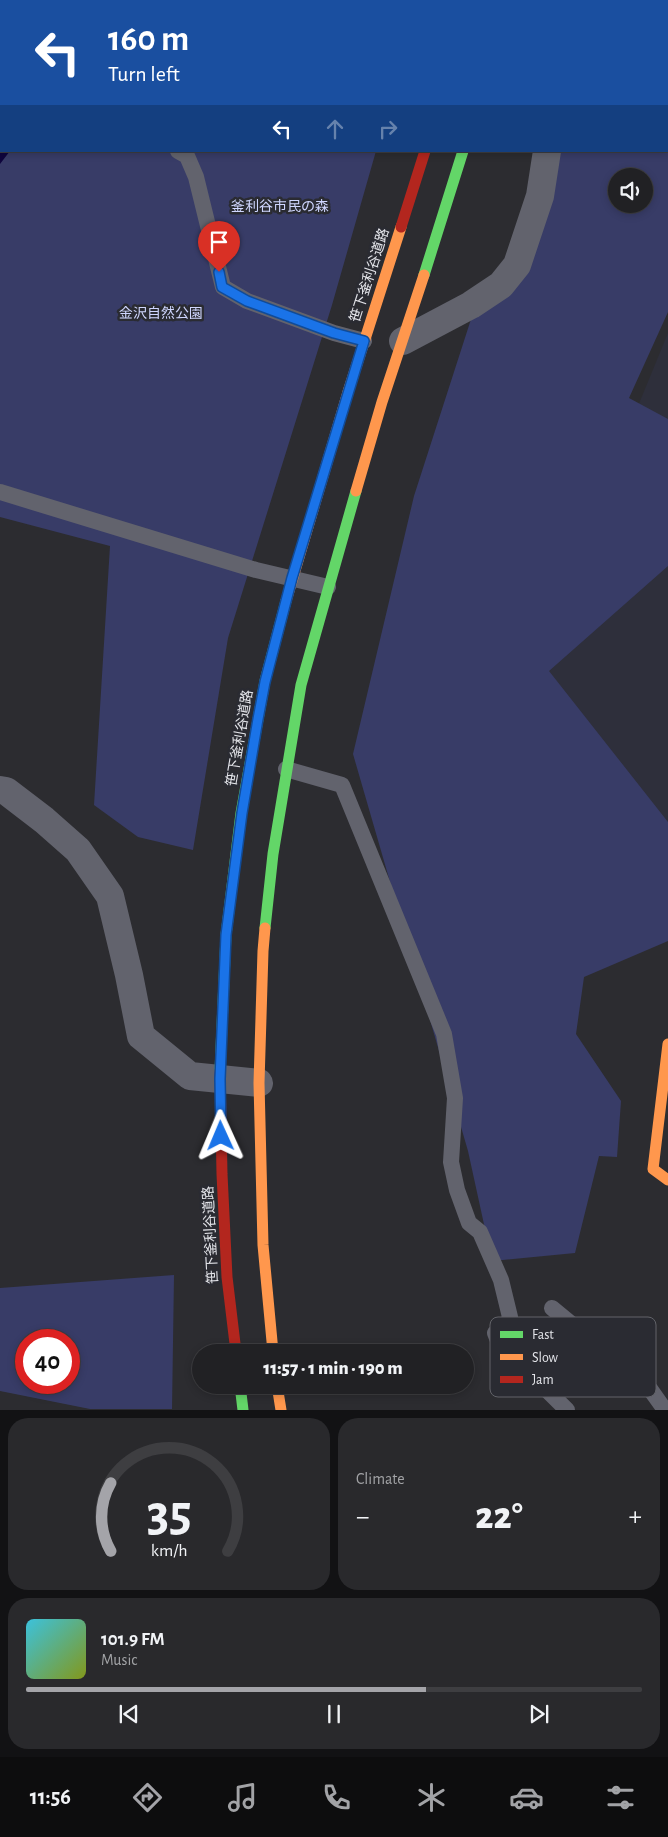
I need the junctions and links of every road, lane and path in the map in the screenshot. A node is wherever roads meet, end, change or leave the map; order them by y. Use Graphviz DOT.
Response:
graph roads {
  1 [pos="180,152"];
  2 [pos="425,152"];
  3 [pos="463,152"];
  4 [pos="547,152"];
  5 [pos="364,341"];
  6 [pos="403,341"];
  7 [pos="0,492"];
  8 [pos="292,578"];
  9 [pos="328,587"];
  10 [pos="286,769"];
  11 [pos="0,790"];
  12 [pos="668,1044"];
  13 [pos="220,1079"];
  14 [pos="259,1084"];
  15 [pos="668,1180"];
  16 [pos="552,1308"];
  17 [pos="510,1317"];
  18 [pos="563,1317"];
  19 [pos="235,1344"];
  20 [pos="272,1344"];
  21 [pos="241,1394"];
  22 [pos="279,1394"];
  23 [pos="554,1397"];
  24 [pos="656,1397"];
  25 [pos="243,1410"];
  26 [pos="281,1410"];
  27 [pos="567,1410"];
  28 [pos="665,1410"];
  1 -- 5 [label="lane"];
  2 -- 5 [label="street, 笹下釜利谷道路"];
  3 -- 6 [label="street"];
  4 -- 6 [label="street"];
  5 -- 8 [label="street, 笹下釜利谷道路"];
  6 -- 9 [label="street"];
  7 -- 8 [label="lane"];
  8 -- 9 [label="lane"];
  8 -- 13 [label="street, 笹下釜利谷道路"];
  9 -- 10 [label="street"];
  10 -- 14 [label="street"];
  10 -- 17 [label="lane"];
  11 -- 13 [label="street"];
  12 -- 15 [label="street"];
  13 -- 14 [label="street"];
  13 -- 19 [label="street, 笹下釜利谷道路"];
  14 -- 20 [label="street"];
  16 -- 18 [label="lane"];
  21 -- 25 [label="street"];
  22 -- 26 [label="street"];
  23 -- 27 [label="lane"];
  24 -- 28 [label="lane"];
}
